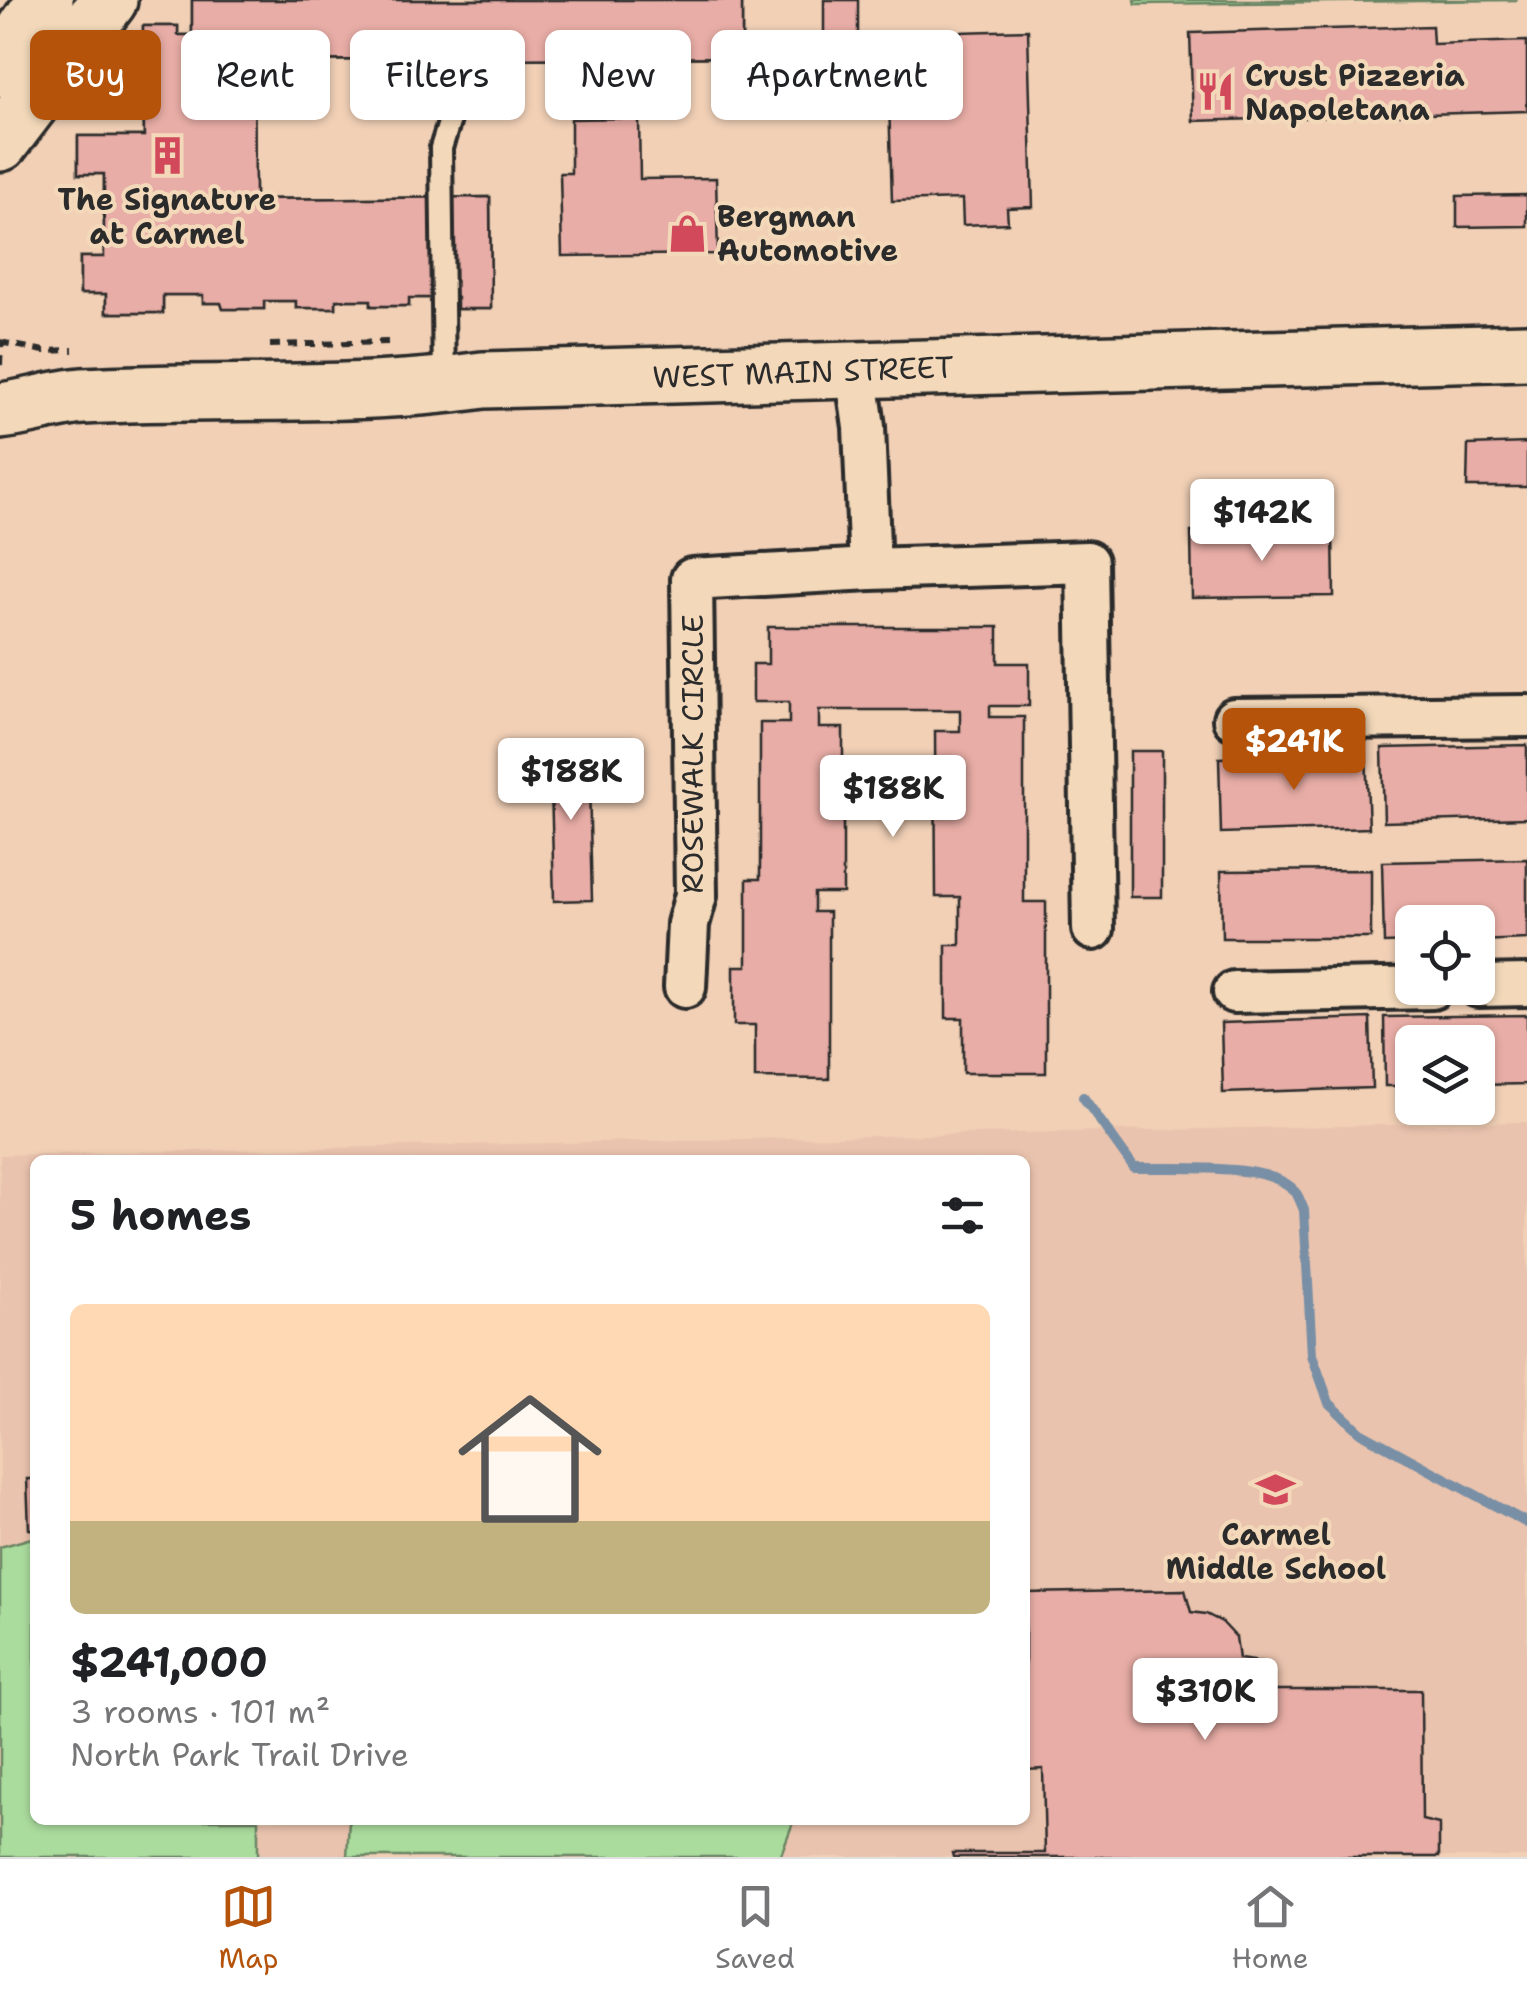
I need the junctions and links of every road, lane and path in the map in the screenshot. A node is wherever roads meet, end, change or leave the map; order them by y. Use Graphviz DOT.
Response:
graph roads {
  1 [pos="45,0"];
  2 [pos="109,0"];
  3 [pos="0,68"];
  4 [pos="450,120"];
  5 [pos="0,142"];
  6 [pos="0,342"];
  7 [pos="1527,352"];
  8 [pos="0,365"];
  9 [pos="856,371"];
  10 [pos="0,378"];
  11 [pos="444,386"];
  12 [pos="79,396"];
  13 [pos="0,411"];
  14 [pos="870,569"];
  15 [pos="1527,716"];
  16 [pos="1234,719"];
  17 [pos="1093,928"];
  18 [pos="1527,985"];
  19 [pos="1495,986"];
  20 [pos="685,987"];
  21 [pos="1395,989"];
  22 [pos="1234,992"];
  1 -- 3 [label="main road"];
  2 -- 5 [label="main road"];
  4 -- 11 [label="lane"];
  6 -- 8 [label="path"];
  7 -- 9 [label="main road, WEST MAIN STREET"];
  9 -- 11 [label="main road, WEST MAIN STREET"];
  9 -- 14 [label="street"];
  10 -- 12 [label="main road, WEST MAIN STREET"];
  11 -- 12 [label="main road, WEST MAIN STREET"];
  12 -- 13 [label="main road, WEST MAIN STREET"];
  14 -- 17 [label="street, ROSEWALK CIRCLE"];
  14 -- 20 [label="street, ROSEWALK CIRCLE"];
  15 -- 16 [label="street"];
  18 -- 19 [label="street"];
  21 -- 22 [label="street"];
}
